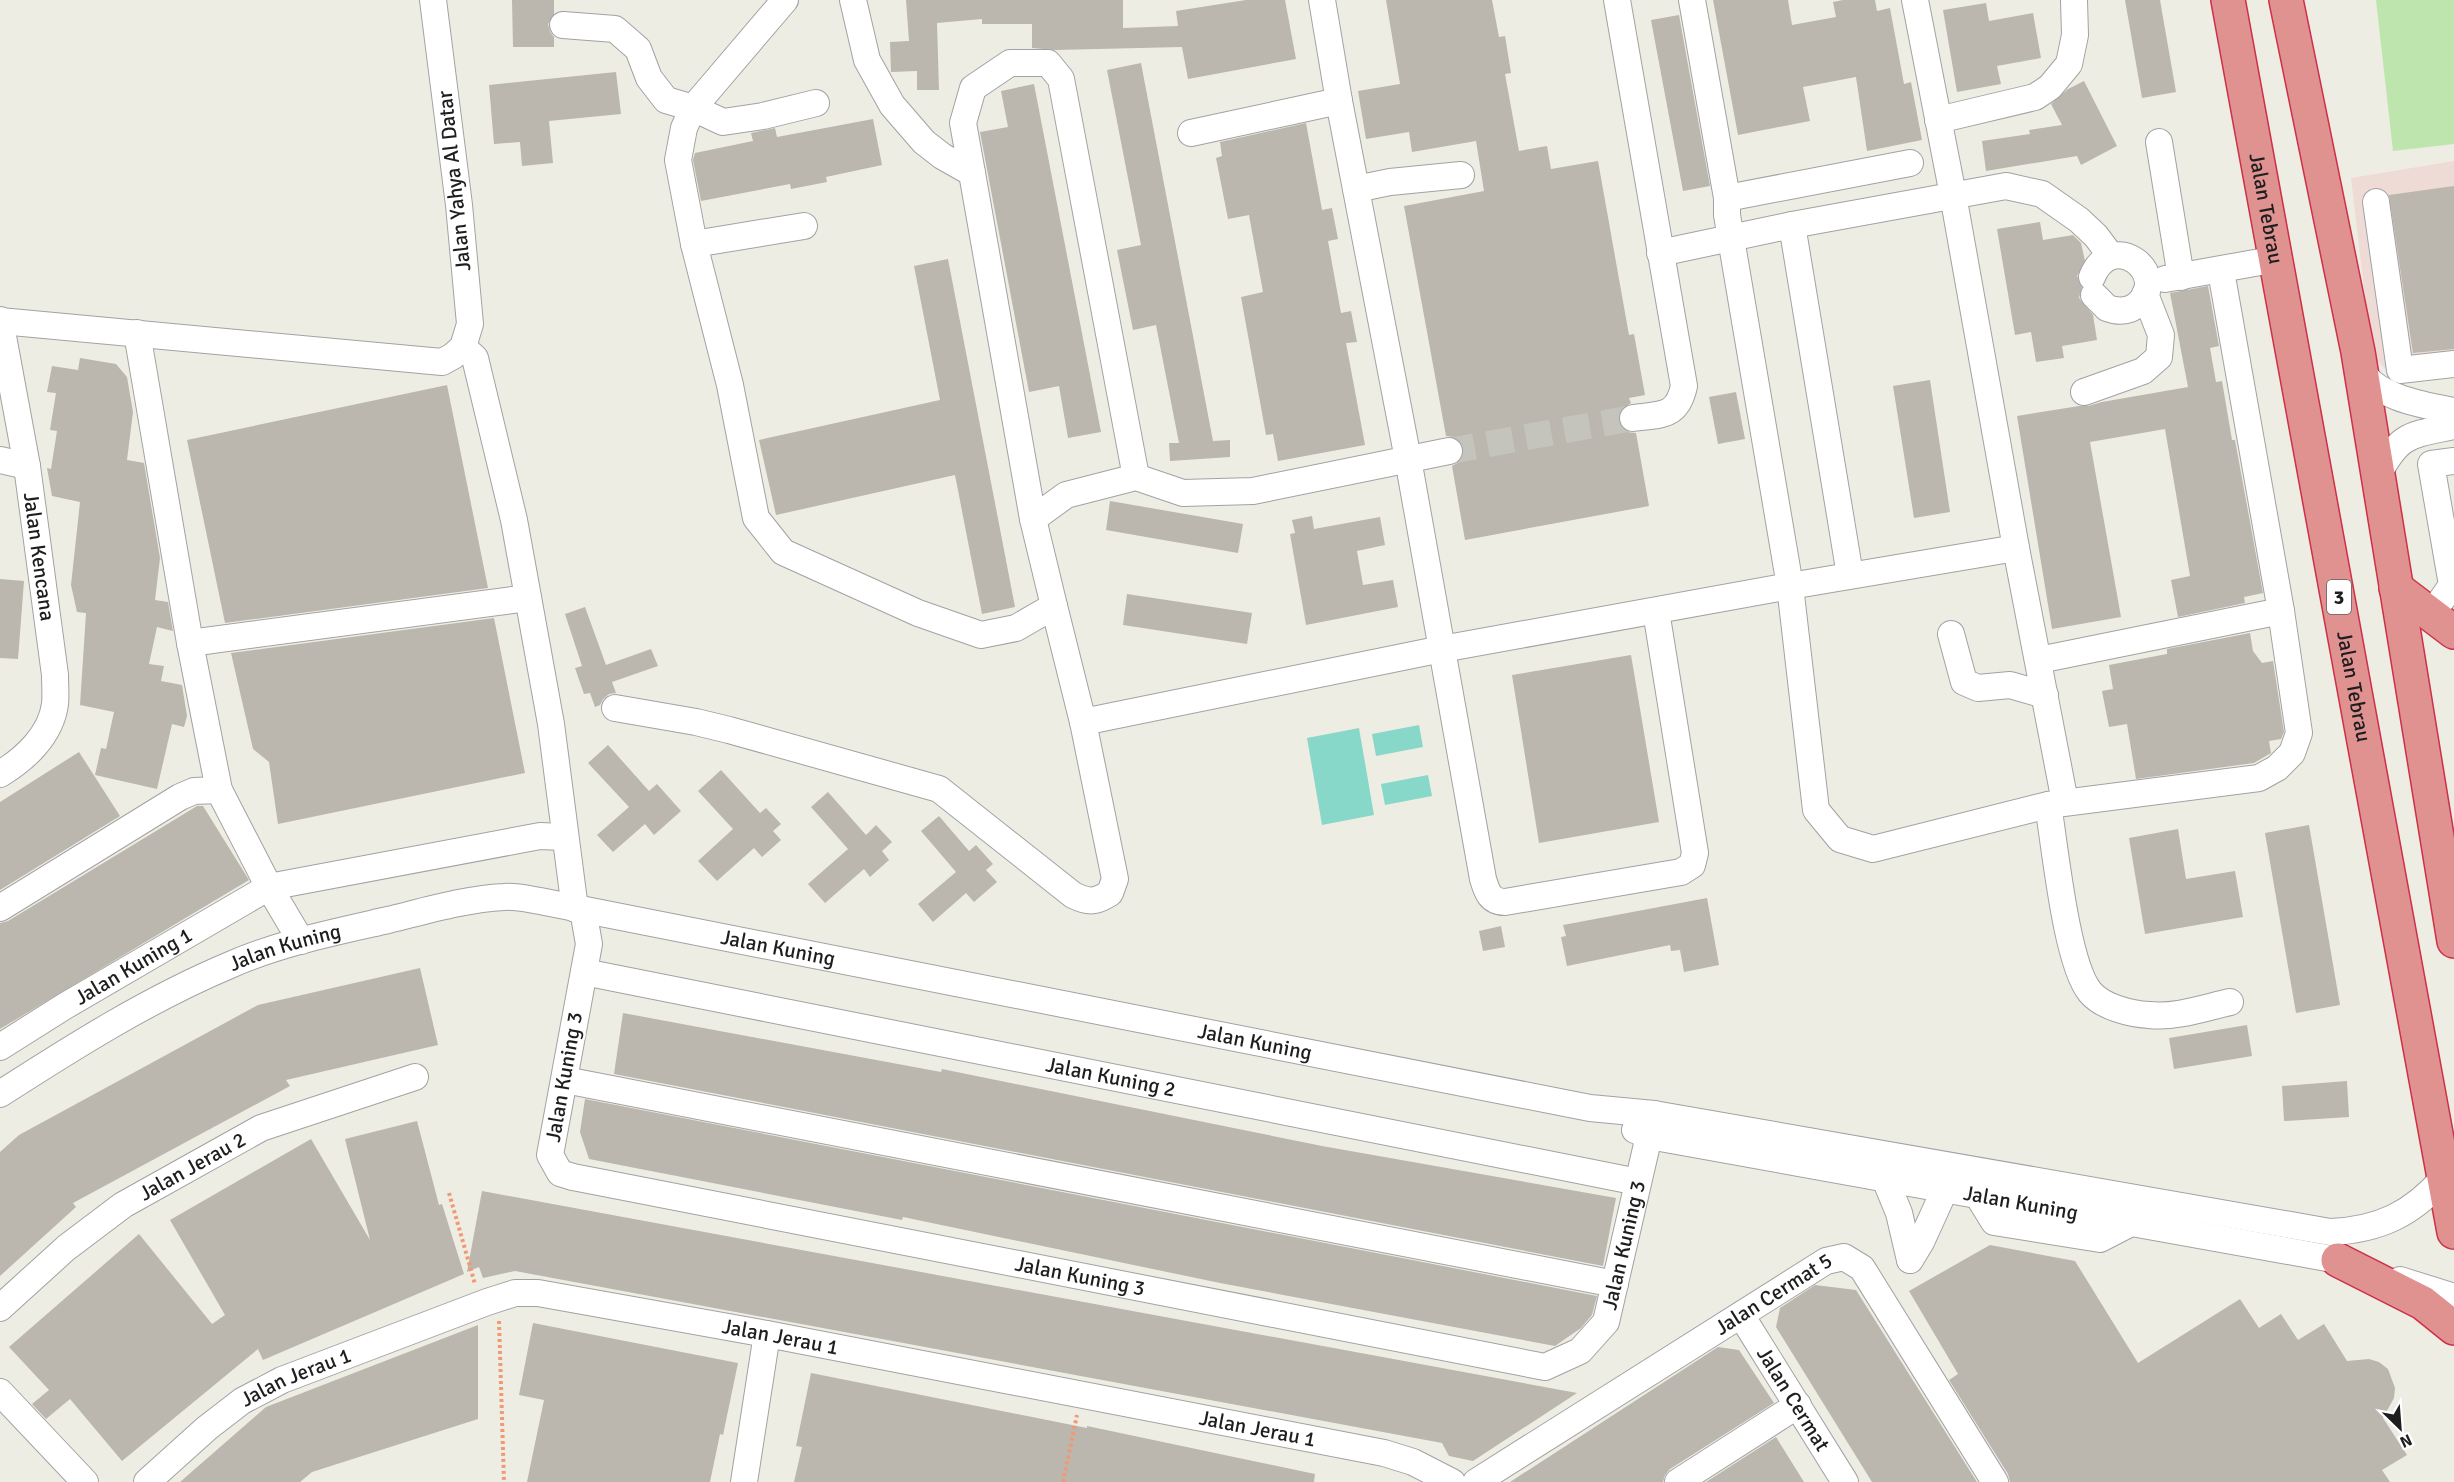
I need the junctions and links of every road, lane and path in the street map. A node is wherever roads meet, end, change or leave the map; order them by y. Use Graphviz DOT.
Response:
graph roads {
  1 [pos="434,0"];
  2 [pos="785,0"];
  3 [pos="852,0"];
  4 [pos="1322,0"];
  5 [pos="1617,0"];
  6 [pos="1692,0"];
  7 [pos="1915,0"];
  8 [pos="2074,0"];
  9 [pos="2228,0"];
  10 [pos="2286,0"];
  11 [pos="563,25"];
  12 [pos="1339,100"];
  13 [pos="816,103"];
  14 [pos="693,108"];
  15 [pos="1938,120"];
  16 [pos="1191,133"];
  17 [pos="2159,142"];
  18 [pos="1910,163"];
  19 [pos="972,173"];
  20 [pos="1461,175"];
  21 [pos="1356,189"];
  22 [pos="1953,195"];
  23 [pos="1727,198"];
  24 [pos="2376,202"];
  25 [pos="1792,225"];
  26 [pos="804,226"];
  27 [pos="1732,238"];
  28 [pos="694,244"];
  29 [pos="1660,253"];
  30 [pos="2111,256"];
  31 [pos="2277,259"];
  32 [pos="2221,271"];
  33 [pos="2181,277"];
  34 [pos="2147,288"];
  35 [pos="0,320"];
  36 [pos="137,333"];
  37 [pos="458,352"];
  38 [pos="2358,352"];
  39 [pos="2454,364"];
  40 [pos="2084,392"];
  41 [pos="2454,411"];
  42 [pos="1633,418"];
  43 [pos="2454,426"];
  44 [pos="1449,451"];
  45 [pos="1408,459"];
  46 [pos="0,460"];
  47 [pos="2454,461"];
  48 [pos="27,466"];
  49 [pos="2379,473"];
  50 [pos="1136,477"];
  51 [pos="1033,519"];
  52 [pos="2016,548"];
  53 [pos="1850,575"];
  54 [pos="1790,586"];
  55 [pos="2396,588"];
  56 [pos="528,598"];
  57 [pos="1054,606"];
  58 [pos="1656,611"];
  59 [pos="2281,611"];
  60 [pos="2443,623"];
  61 [pos="1951,634"];
  62 [pos="190,642"];
  63 [pos="1442,649"];
  64 [pos="2039,660"];
  65 [pos="2045,695"];
  66 [pos="615,708"];
  67 [pos="1083,722"];
  68 [pos="0,774"];
  69 [pos="219,790"];
  70 [pos="2057,804"];
  71 [pos="564,837"];
  72 [pos="269,887"];
  73 [pos="0,908"];
  74 [pos="579,909"];
  75 [pos="614,915"];
  76 [pos="301,941"];
  77 [pos="2454,941"];
  78 [pos="589,944"];
  79 [pos="584,972"];
  80 [pos="2230,1002"];
  81 [pos="0,1047"];
  82 [pos="415,1077"];
  83 [pos="565,1080"];
  84 [pos="0,1094"];
  85 [pos="1651,1125"];
  86 [pos="2445,1176"];
  87 [pos="1885,1179"];
  88 [pos="1950,1179"];
  89 [pos="1638,1182"];
  90 [pos="449,1193"];
  91 [pos="2454,1232"];
  92 [pos="2338,1260"];
  93 [pos="1615,1284"];
  94 [pos="2454,1297"];
  95 [pos="484,1303"];
  96 [pos="0,1308"];
  97 [pos="1741,1315"];
  98 [pos="2454,1328"];
  99 [pos="767,1334"];
  100 [pos="0,1392"];
  101 [pos="1082,1394"];
  102 [pos="1798,1404"];
  103 [pos="85,1482"];
  104 [pos="147,1482"];
  105 [pos="504,1482"];
  106 [pos="744,1482"];
  107 [pos="1063,1482"];
  108 [pos="1452,1482"];
  109 [pos="1476,1482"];
  110 [pos="1678,1482"];
  111 [pos="1845,1482"];
  112 [pos="1995,1482"];
  1 -- 37 [label="street, Jalan Yahya Al Datar"];
  2 -- 14 [label="street"];
  3 -- 19 [label="street"];
  4 -- 12 [label="street"];
  5 -- 29 [label="street"];
  6 -- 23 [label="street"];
  7 -- 15 [label="street"];
  8 -- 15 [label="street"];
  9 -- 31 [label="highway, Jalan Tebrau / 3"];
  10 -- 38 [label="highway"];
  11 -- 14 [label="street"];
  12 -- 16 [label="street"];
  12 -- 21 [label="street"];
  13 -- 14 [label="street"];
  14 -- 28 [label="street"];
  15 -- 22 [label="street"];
  17 -- 33 [label="street"];
  18 -- 23 [label="street"];
  19 -- 50 [label="street"];
  19 -- 51 [label="street"];
  20 -- 21 [label="street"];
  21 -- 45 [label="street"];
  22 -- 25 [label="street"];
  22 -- 30 [label="street"];
  22 -- 52 [label="street"];
  23 -- 27 [label="street"];
  24 -- 39 [label="street"];
  25 -- 27 [label="street"];
  25 -- 53 [label="street"];
  26 -- 28 [label="street"];
  27 -- 29 [label="street"];
  27 -- 54 [label="street"];
  28 -- 57 [label="street"];
  29 -- 42 [label="street"];
  30 -- 34 [label="street"];
  30 -- 34 [label="street"];
  31 -- 32 [label="street"];
  31 -- 86 [label="highway, Jalan Tebrau / 3"];
  32 -- 33 [label="street"];
  32 -- 59 [label="street"];
  33 -- 34 [label="street"];
  34 -- 40 [label="street"];
  35 -- 36 [label="street"];
  35 -- 48 [label="street, Jalan Kencana"];
  36 -- 37 [label="street"];
  36 -- 62 [label="street"];
  37 -- 56 [label="street, Jalan Kuning 3"];
  38 -- 41 [label="street"];
  38 -- 49 [label="highway"];
  43 -- 49 [label="street"];
  44 -- 45 [label="street"];
  45 -- 50 [label="street"];
  45 -- 63 [label="street"];
  46 -- 48 [label="street"];
  47 -- 60 [label="street"];
  48 -- 68 [label="street, Jalan Kencana"];
  49 -- 55 [label="highway"];
  50 -- 51 [label="street"];
  51 -- 57 [label="street"];
  52 -- 53 [label="street"];
  52 -- 64 [label="street"];
  53 -- 54 [label="street"];
  54 -- 58 [label="street"];
  54 -- 70 [label="street"];
  55 -- 60 [label="highway"];
  55 -- 77 [label="highway"];
  56 -- 62 [label="street"];
  56 -- 71 [label="street, Jalan Kuning 3"];
  57 -- 67 [label="street"];
  58 -- 63 [label="street"];
  58 -- 63 [label="street"];
  59 -- 64 [label="street"];
  59 -- 70 [label="street"];
  61 -- 65 [label="street"];
  62 -- 69 [label="street"];
  63 -- 67 [label="street"];
  64 -- 65 [label="street"];
  65 -- 70 [label="street"];
  66 -- 67 [label="street"];
  69 -- 72 [label="street"];
  69 -- 73 [label="street"];
  70 -- 80 [label="street"];
  71 -- 72 [label="street, Jalan Kuning 1"];
  71 -- 74 [label="street, Jalan Kuning 3"];
  72 -- 76 [label="street"];
  72 -- 81 [label="street, Jalan Kuning 1"];
  74 -- 75 [label="street, Jalan Kuning"];
  74 -- 76 [label="street, Jalan Kuning"];
  74 -- 78 [label="street, Jalan Kuning 3"];
  75 -- 78 [label="street"];
  75 -- 85 [label="street, Jalan Kuning"];
  76 -- 84 [label="street, Jalan Kuning"];
  78 -- 79 [label="street, Jalan Kuning 3"];
  79 -- 83 [label="street, Jalan Kuning 3"];
  79 -- 89 [label="street, Jalan Kuning 2"];
  82 -- 96 [label="street, Jalan Jerau 2"];
  83 -- 93 [label="street"];
  83 -- 93 [label="street, Jalan Kuning 3"];
  85 -- 87 [label="street, Jalan Kuning"];
  85 -- 88 [label="street, Jalan Kuning"];
  85 -- 89 [label="street, Jalan Kuning 3"];
  86 -- 88 [label="street, Jalan Kuning"];
  86 -- 91 [label="highway, Jalan Tebrau / 3"];
  87 -- 88 [label="street, Jalan Kuning"];
  87 -- 88 [label="street"];
  88 -- 92 [label="street, Jalan Kuning"];
  89 -- 93 [label="street, Jalan Kuning 3"];
  90 -- 95 [label="path"];
  92 -- 94 [label="street, Jalan Kuning"];
  92 -- 98 [label="highway"];
  95 -- 99 [label="street, Jalan Jerau 1"];
  95 -- 104 [label="street, Jalan Jerau 1"];
  95 -- 105 [label="path"];
  97 -- 102 [label="street, Jalan Cermat"];
  97 -- 109 [label="street, Jalan Cermat 5"];
  97 -- 112 [label="street, Jalan Cermat 5"];
  99 -- 101 [label="street, Jalan Jerau 1"];
  99 -- 106 [label="street"];
  100 -- 103 [label="street"];
  101 -- 107 [label="path"];
  101 -- 108 [label="street, Jalan Jerau 1"];
  102 -- 110 [label="street"];
  102 -- 111 [label="street, Jalan Cermat"];
}
